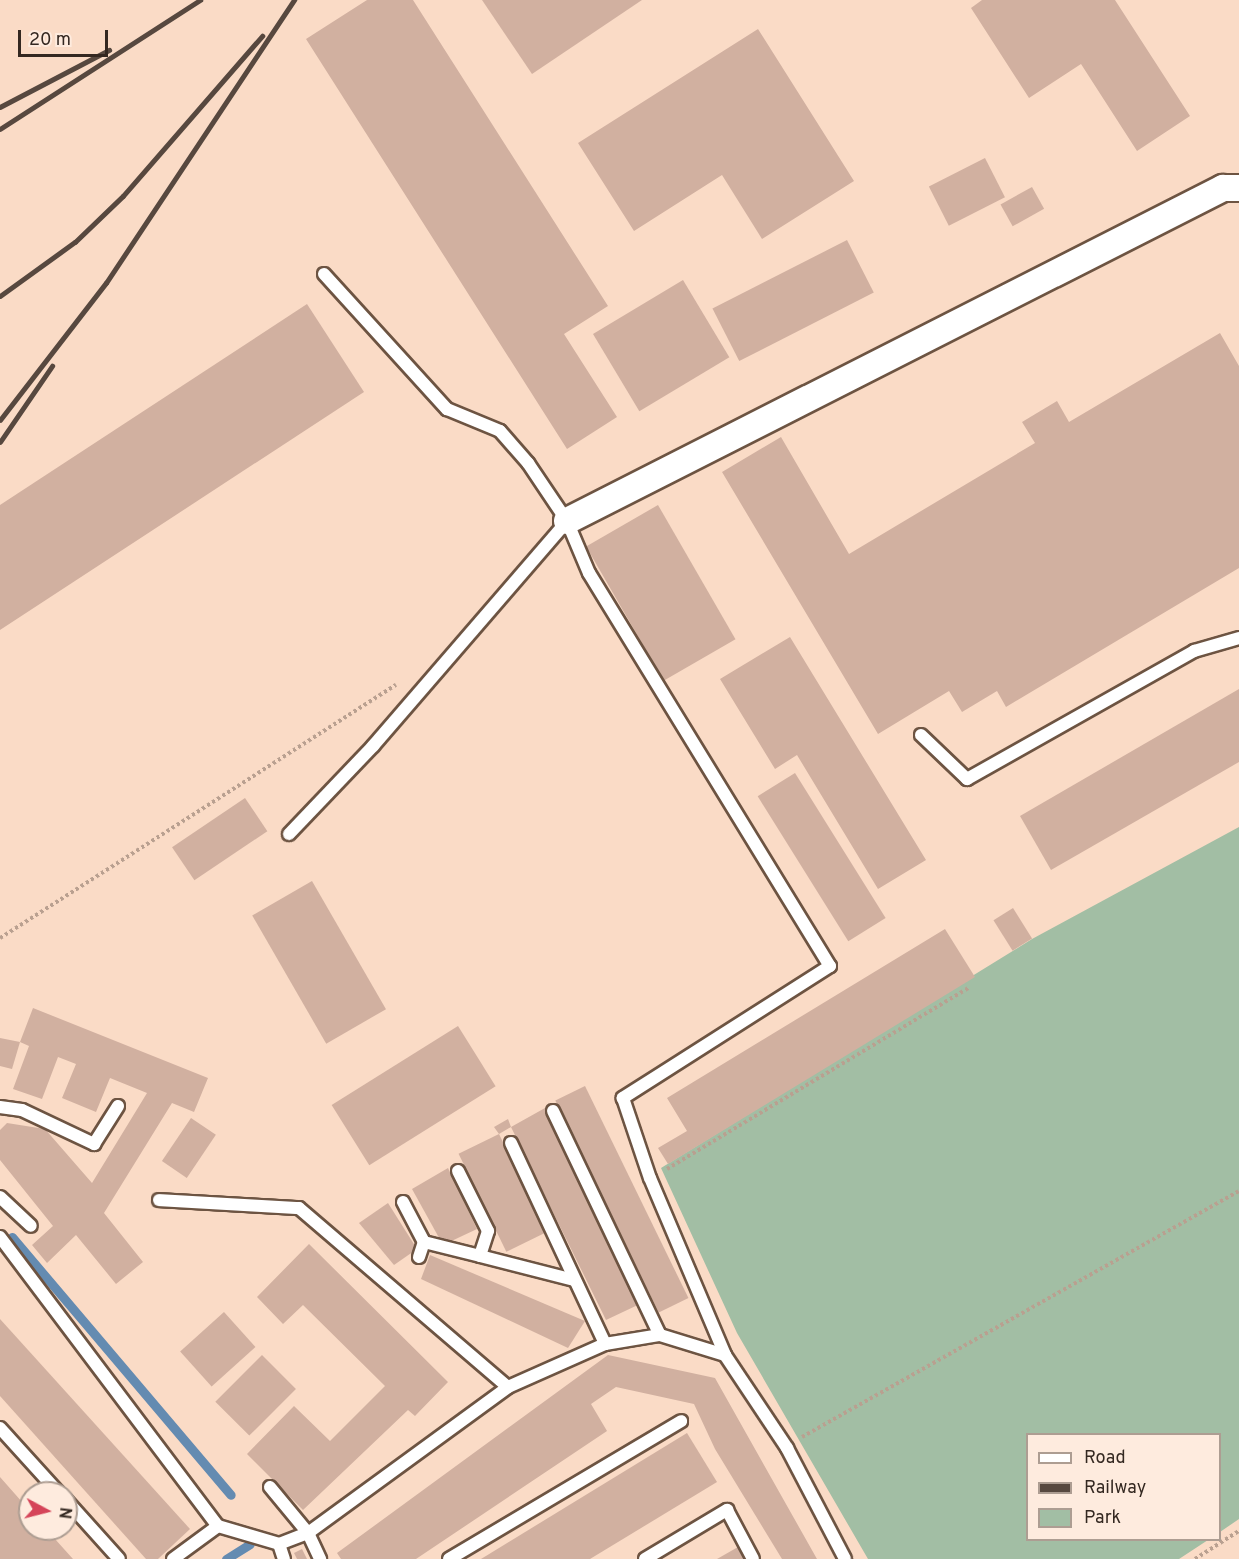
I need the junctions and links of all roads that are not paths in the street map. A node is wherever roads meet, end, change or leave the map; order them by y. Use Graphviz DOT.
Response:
graph roads {
  1 [pos="1239,188"];
  2 [pos="324,274"];
  3 [pos="567,521"];
  4 [pos="1239,638"];
  5 [pos="921,735"];
  6 [pos="289,834"];
  7 [pos="118,1106"];
  8 [pos="0,1107"];
  9 [pos="553,1111"];
  10 [pos="511,1143"];
  11 [pos="458,1171"];
  12 [pos="0,1197"];
  13 [pos="159,1200"];
  14 [pos="403,1202"];
  15 [pos="31,1226"];
  16 [pos="0,1237"];
  17 [pos="424,1242"];
  18 [pos="480,1256"];
  19 [pos="419,1257"];
  20 [pos="574,1280"];
  21 [pos="660,1335"];
  22 [pos="605,1344"];
  23 [pos="725,1355"];
  24 [pos="508,1387"];
  25 [pos="681,1421"];
  26 [pos="0,1428"];
  27 [pos="48,1481"];
  28 [pos="270,1487"];
  29 [pos="78,1513"];
  30 [pos="218,1526"];
  31 [pos="308,1533"];
  32 [pos="279,1544"];
  33 [pos="119,1559"];
  34 [pos="173,1559"];
  35 [pos="284,1559"];
  36 [pos="320,1559"];
  37 [pos="449,1559"];
  38 [pos="645,1559"];
  39 [pos="753,1559"];
  40 [pos="845,1559"];
  1 -- 3 [label="street"];
  2 -- 3 [label="lane"];
  3 -- 6 [label="lane"];
  3 -- 23 [label="lane"];
  4 -- 5 [label="lane"];
  7 -- 8 [label="lane"];
  9 -- 21 [label="lane"];
  10 -- 20 [label="lane"];
  11 -- 18 [label="lane"];
  12 -- 15 [label="lane"];
  13 -- 24 [label="lane"];
  14 -- 17 [label="lane"];
  16 -- 30 [label="lane"];
  17 -- 18 [label="lane"];
  17 -- 19 [label="lane"];
  18 -- 20 [label="lane"];
  20 -- 22 [label="lane"];
  21 -- 22 [label="lane"];
  21 -- 23 [label="lane"];
  22 -- 24 [label="lane"];
  23 -- 40 [label="lane"];
  24 -- 31 [label="lane"];
  25 -- 37 [label="lane"];
  26 -- 27 [label="lane"];
  28 -- 31 [label="lane"];
  29 -- 33 [label="lane"];
  30 -- 32 [label="lane"];
  30 -- 34 [label="lane"];
  31 -- 32 [label="lane"];
  31 -- 36 [label="lane"];
  32 -- 35 [label="lane"];
  38 -- 39 [label="lane"];
}
